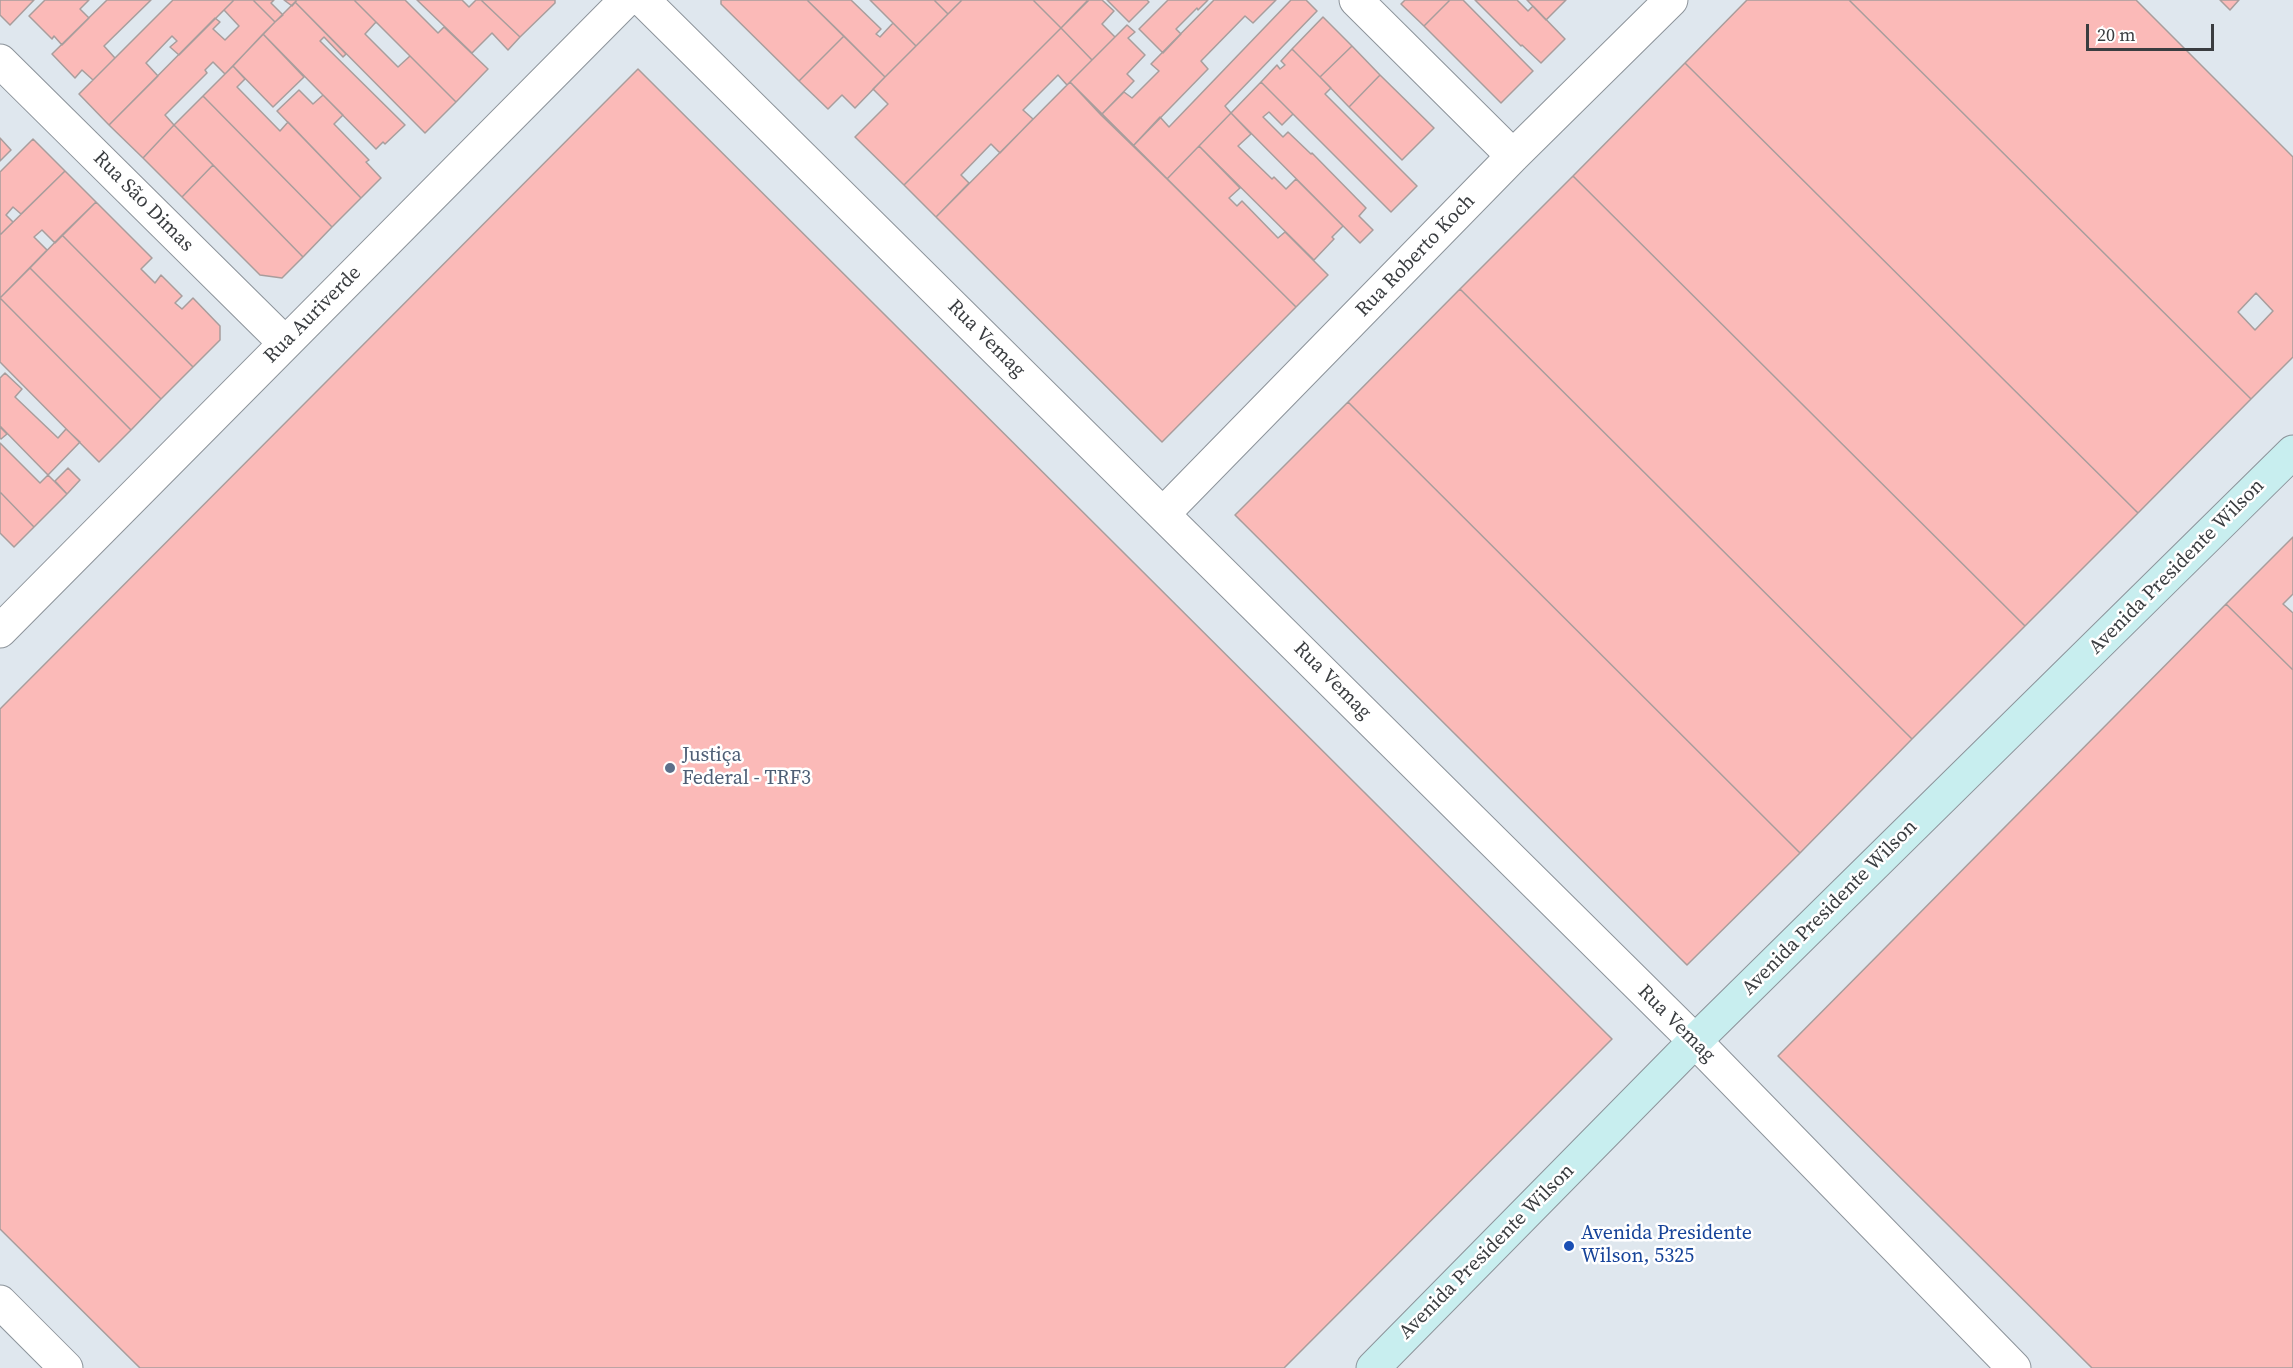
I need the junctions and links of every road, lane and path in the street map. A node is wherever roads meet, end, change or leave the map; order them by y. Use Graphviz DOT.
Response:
graph roads {
  1 [pos="626,0"];
  2 [pos="643,0"];
  3 [pos="1356,0"];
  4 [pos="1671,0"];
  5 [pos="0,61"];
  6 [pos="1513,156"];
  7 [pos="285,343"];
  8 [pos="2293,453"];
  9 [pos="1163,514"];
  10 [pos="6,614"];
  11 [pos="1695,1041"];
  12 [pos="0,1302"];
  13 [pos="66,1368"];
  14 [pos="1373,1368"];
  15 [pos="2014,1368"];
  1 -- 7 [label="street, Rua Auriverde"];
  2 -- 9 [label="street, Rua Vemag"];
  3 -- 6 [label="street"];
  4 -- 6 [label="street, Rua Roberto Koch"];
  5 -- 7 [label="street, Rua São Dimas"];
  6 -- 9 [label="street, Rua Roberto Koch"];
  7 -- 10 [label="street, Rua Auriverde"];
  8 -- 11 [label="main road, Avenida Presidente Wilson"];
  9 -- 11 [label="street, Rua Vemag"];
  11 -- 14 [label="main road, Avenida Presidente Wilson"];
  11 -- 15 [label="street, Rua Vemag"];
  12 -- 13 [label="street"];
}
